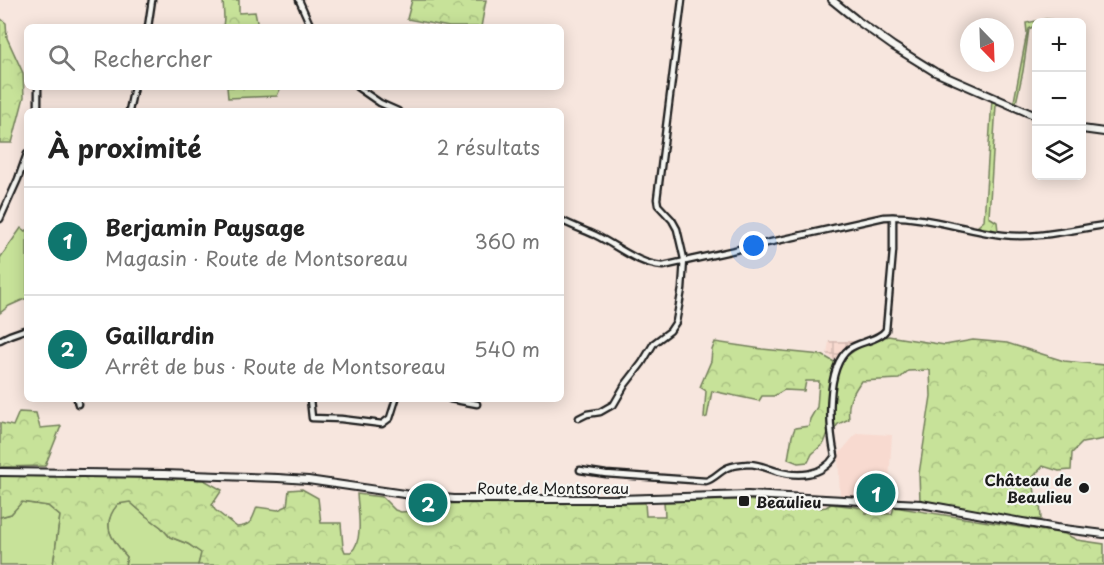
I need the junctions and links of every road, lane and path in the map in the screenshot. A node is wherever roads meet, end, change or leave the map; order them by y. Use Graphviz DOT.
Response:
graph roads {
  1 [pos="152,0"];
  2 [pos="298,0"];
  3 [pos="682,0"];
  4 [pos="832,0"];
  5 [pos="148,24"];
  6 [pos="310,24"];
  7 [pos="38,90"];
  8 [pos="133,90"];
  9 [pos="361,90"];
  10 [pos="38,108"];
  11 [pos="130,108"];
  12 [pos="390,108"];
  13 [pos="1032,114"];
  14 [pos="1086,130"];
  15 [pos="1104,132"];
  16 [pos="24,162"];
  17 [pos="893,217"];
  18 [pos="0,219"];
  19 [pos="564,221"];
  20 [pos="1104,225"];
  21 [pos="684,261"];
  22 [pos="24,330"];
  23 [pos="0,340"];
  24 [pos="310,402"];
  25 [pos="395,402"];
  26 [pos="466,402"];
  27 [pos="477,404"];
  28 [pos="579,418"];
  29 [pos="580,470"];
  30 [pos="0,472"];
  31 [pos="1104,534"];
  1 -- 5 [label="street"];
  2 -- 6 [label="street"];
  3 -- 21 [label="street"];
  4 -- 13 [label="main road"];
  7 -- 10 [label="street"];
  8 -- 11 [label="street"];
  9 -- 12 [label="street"];
  14 -- 15 [label="main road"];
  16 -- 18 [label="street"];
  17 -- 20 [label="street"];
  17 -- 21 [label="street"];
  17 -- 29 [label="street"];
  19 -- 21 [label="street"];
  21 -- 28 [label="street"];
  22 -- 23 [label="street"];
  24 -- 25 [label="street"];
  26 -- 27 [label="street"];
  30 -- 31 [label="main road, Route de Montsoreau"];
}
